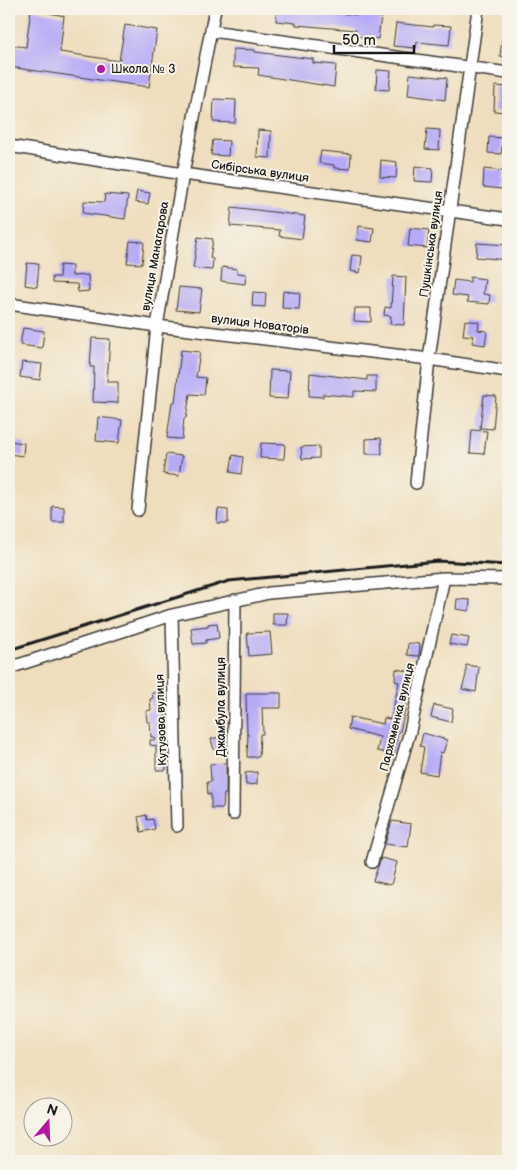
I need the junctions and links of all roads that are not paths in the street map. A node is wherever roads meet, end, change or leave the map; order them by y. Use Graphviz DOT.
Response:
graph roads {
  1 [pos="215,9"];
  2 [pos="478,9"];
  3 [pos="212,31"];
  4 [pos="470,67"];
  5 [pos="508,73"];
  6 [pos="9,146"];
  7 [pos="183,174"];
  8 [pos="450,211"];
  9 [pos="508,219"];
  10 [pos="9,304"];
  11 [pos="157,326"];
  12 [pos="430,359"];
  13 [pos="508,370"];
  14 [pos="416,483"];
  15 [pos="138,510"];
  16 [pos="444,578"];
  17 [pos="508,579"];
  18 [pos="235,600"];
  19 [pos="172,614"];
  20 [pos="9,668"];
  21 [pos="234,814"];
  22 [pos="177,826"];
  23 [pos="372,862"];
  1 -- 3 [label="street, вулиця Манагарова"];
  2 -- 4 [label="street, Пушкінська вулиця"];
  3 -- 4 [label="street"];
  3 -- 7 [label="street, вулиця Манагарова"];
  4 -- 5 [label="street"];
  4 -- 8 [label="street, Пушкінська вулиця"];
  6 -- 7 [label="street, Сибірська вулиця"];
  7 -- 8 [label="street, Сибірська вулиця"];
  7 -- 11 [label="street, вулиця Манагарова"];
  8 -- 9 [label="street, Сибірська вулиця"];
  8 -- 12 [label="street, Пушкінська вулиця"];
  10 -- 11 [label="street, вулиця Новаторів"];
  11 -- 12 [label="street, вулиця Новаторів"];
  11 -- 15 [label="street, вулиця Манагарова"];
  12 -- 13 [label="street, вулиця Новаторів"];
  12 -- 14 [label="street, Пушкінська вулиця"];
  16 -- 17 [label="street"];
  16 -- 18 [label="street"];
  16 -- 23 [label="street, Пархоменка вулиця"];
  18 -- 19 [label="street"];
  18 -- 21 [label="street, Джамбула вулиця"];
  19 -- 20 [label="street"];
  19 -- 22 [label="street, Кутузова вулиця"];
}
